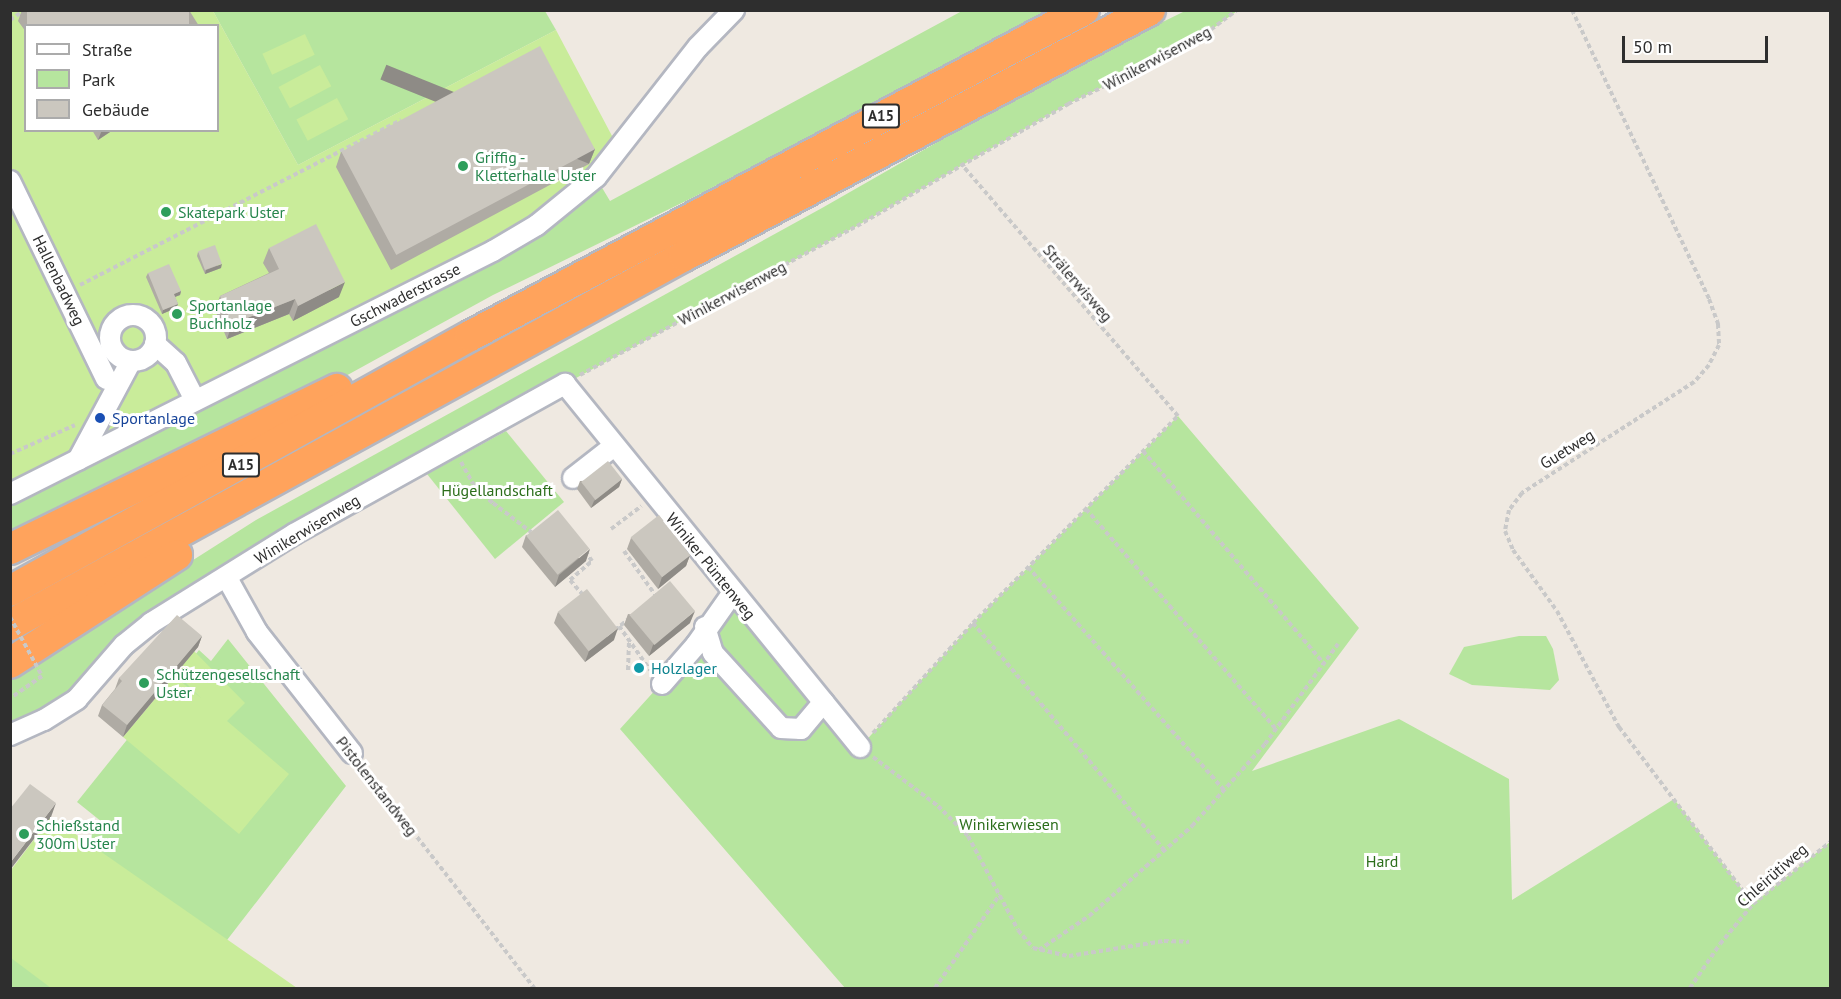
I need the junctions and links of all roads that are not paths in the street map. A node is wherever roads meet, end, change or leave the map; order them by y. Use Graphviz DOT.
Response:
graph roads {
  1 [pos="734,10"];
  2 [pos="1084,10"];
  3 [pos="1150,10"];
  4 [pos="10,181"];
  5 [pos="470,336"];
  6 [pos="155,344"];
  7 [pos="104,352"];
  8 [pos="131,361"];
  9 [pos="106,379"];
  10 [pos="565,384"];
  11 [pos="195,400"];
  12 [pos="374,428"];
  13 [pos="614,446"];
  14 [pos="78,460"];
  15 [pos="573,478"];
  16 [pos="10,494"];
  17 [pos="10,549"];
  18 [pos="227,578"];
  19 [pos="10,591"];
  20 [pos="732,594"];
  21 [pos="10,625"];
  22 [pos="705,627"];
  23 [pos="10,663"];
  24 [pos="662,684"];
  25 [pos="824,702"];
  26 [pos="10,735"];
  27 [pos="860,747"];
  28 [pos="352,753"];
  1 -- 11 [label="street, Gschwaderstrasse"];
  2 -- 5 [label="highway, A15"];
  3 -- 12 [label="highway, A15"];
  4 -- 7 [label="street, Hallenbadweg"];
  5 -- 17 [label="highway"];
  5 -- 19 [label="highway, A15"];
  6 -- 7 [label="street"];
  6 -- 8 [label="street"];
  6 -- 11 [label="street"];
  7 -- 8 [label="street"];
  7 -- 9 [label="street, Hallenbadweg"];
  8 -- 14 [label="street"];
  10 -- 13 [label="street, Winiker Püntenweg"];
  10 -- 18 [label="street, Winikerwisenweg"];
  11 -- 14 [label="street, Gschwaderstrasse"];
  12 -- 21 [label="highway, A15"];
  12 -- 23 [label="highway"];
  13 -- 15 [label="street"];
  13 -- 20 [label="street, Winiker Püntenweg"];
  14 -- 16 [label="street, Gschwaderstrasse"];
  18 -- 26 [label="street, Winikerwisenweg"];
  18 -- 28 [label="street, Pistolenstandweg"];
  20 -- 22 [label="street"];
  20 -- 25 [label="street, Winiker Püntenweg"];
  22 -- 24 [label="street"];
  22 -- 25 [label="street"];
  25 -- 27 [label="street, Winiker Püntenweg"];
}
